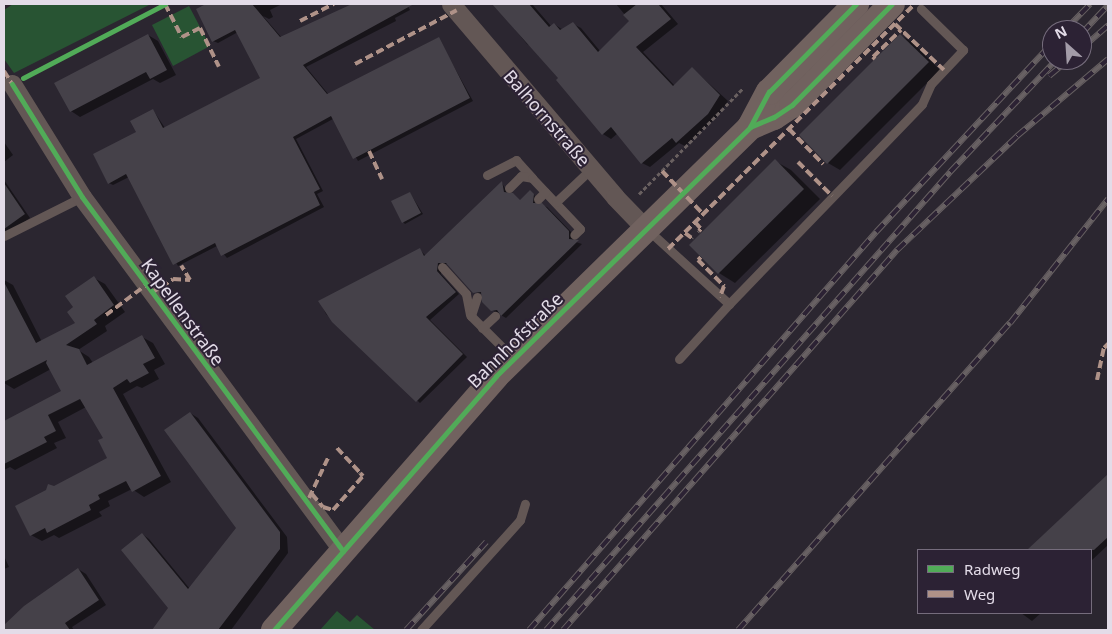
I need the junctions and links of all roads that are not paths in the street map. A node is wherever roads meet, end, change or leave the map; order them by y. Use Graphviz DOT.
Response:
graph roads {
  1 [pos="452,4"];
  2 [pos="856,4"];
  3 [pos="892,4"];
  4 [pos="921,9"];
  5 [pos="12,84"];
  6 [pos="750,127"];
  7 [pos="591,169"];
  8 [pos="487,175"];
  9 [pos="532,178"];
  10 [pos="509,188"];
  11 [pos="545,192"];
  12 [pos="82,197"];
  13 [pos="538,198"];
  14 [pos="556,202"];
  15 [pos="565,212"];
  16 [pos="557,219"];
  17 [pos="646,229"];
  18 [pos="4,236"];
  19 [pos="574,236"];
  20 [pos="442,267"];
  21 [pos="477,297"];
  22 [pos="729,304"];
  23 [pos="470,316"];
  24 [pos="495,316"];
  25 [pos="482,328"];
  26 [pos="513,358"];
  27 [pos="679,358"];
  28 [pos="525,504"];
  29 [pos="342,551"];
  30 [pos="274,630"];
  31 [pos="421,630"];
  1 -- 7 [label="street, Balhornstraße"];
  2 -- 6 [label="main road, Bahnhofstraße"];
  3 -- 6 [label="main road, Bahnhofstraße"];
  4 -- 22 [label="lane"];
  5 -- 12 [label="street, Kapellenstraße"];
  6 -- 17 [label="main road, Bahnhofstraße"];
  7 -- 14 [label="lane"];
  7 -- 17 [label="street, Balhornstraße"];
  8 -- 9 [label="lane"];
  9 -- 10 [label="lane"];
  9 -- 11 [label="lane"];
  11 -- 13 [label="lane"];
  11 -- 14 [label="lane"];
  12 -- 18 [label="lane"];
  12 -- 29 [label="street, Kapellenstraße"];
  14 -- 15 [label="lane"];
  15 -- 16 [label="lane"];
  15 -- 19 [label="lane"];
  17 -- 22 [label="lane"];
  17 -- 26 [label="main road, Bahnhofstraße"];
  20 -- 23 [label="lane"];
  21 -- 23 [label="lane"];
  22 -- 27 [label="lane"];
  23 -- 25 [label="lane"];
  24 -- 25 [label="lane"];
  25 -- 26 [label="lane"];
  26 -- 29 [label="main road, Bahnhofstraße"];
  28 -- 31 [label="lane"];
  29 -- 30 [label="main road, Bahnhofstraße"];
}
